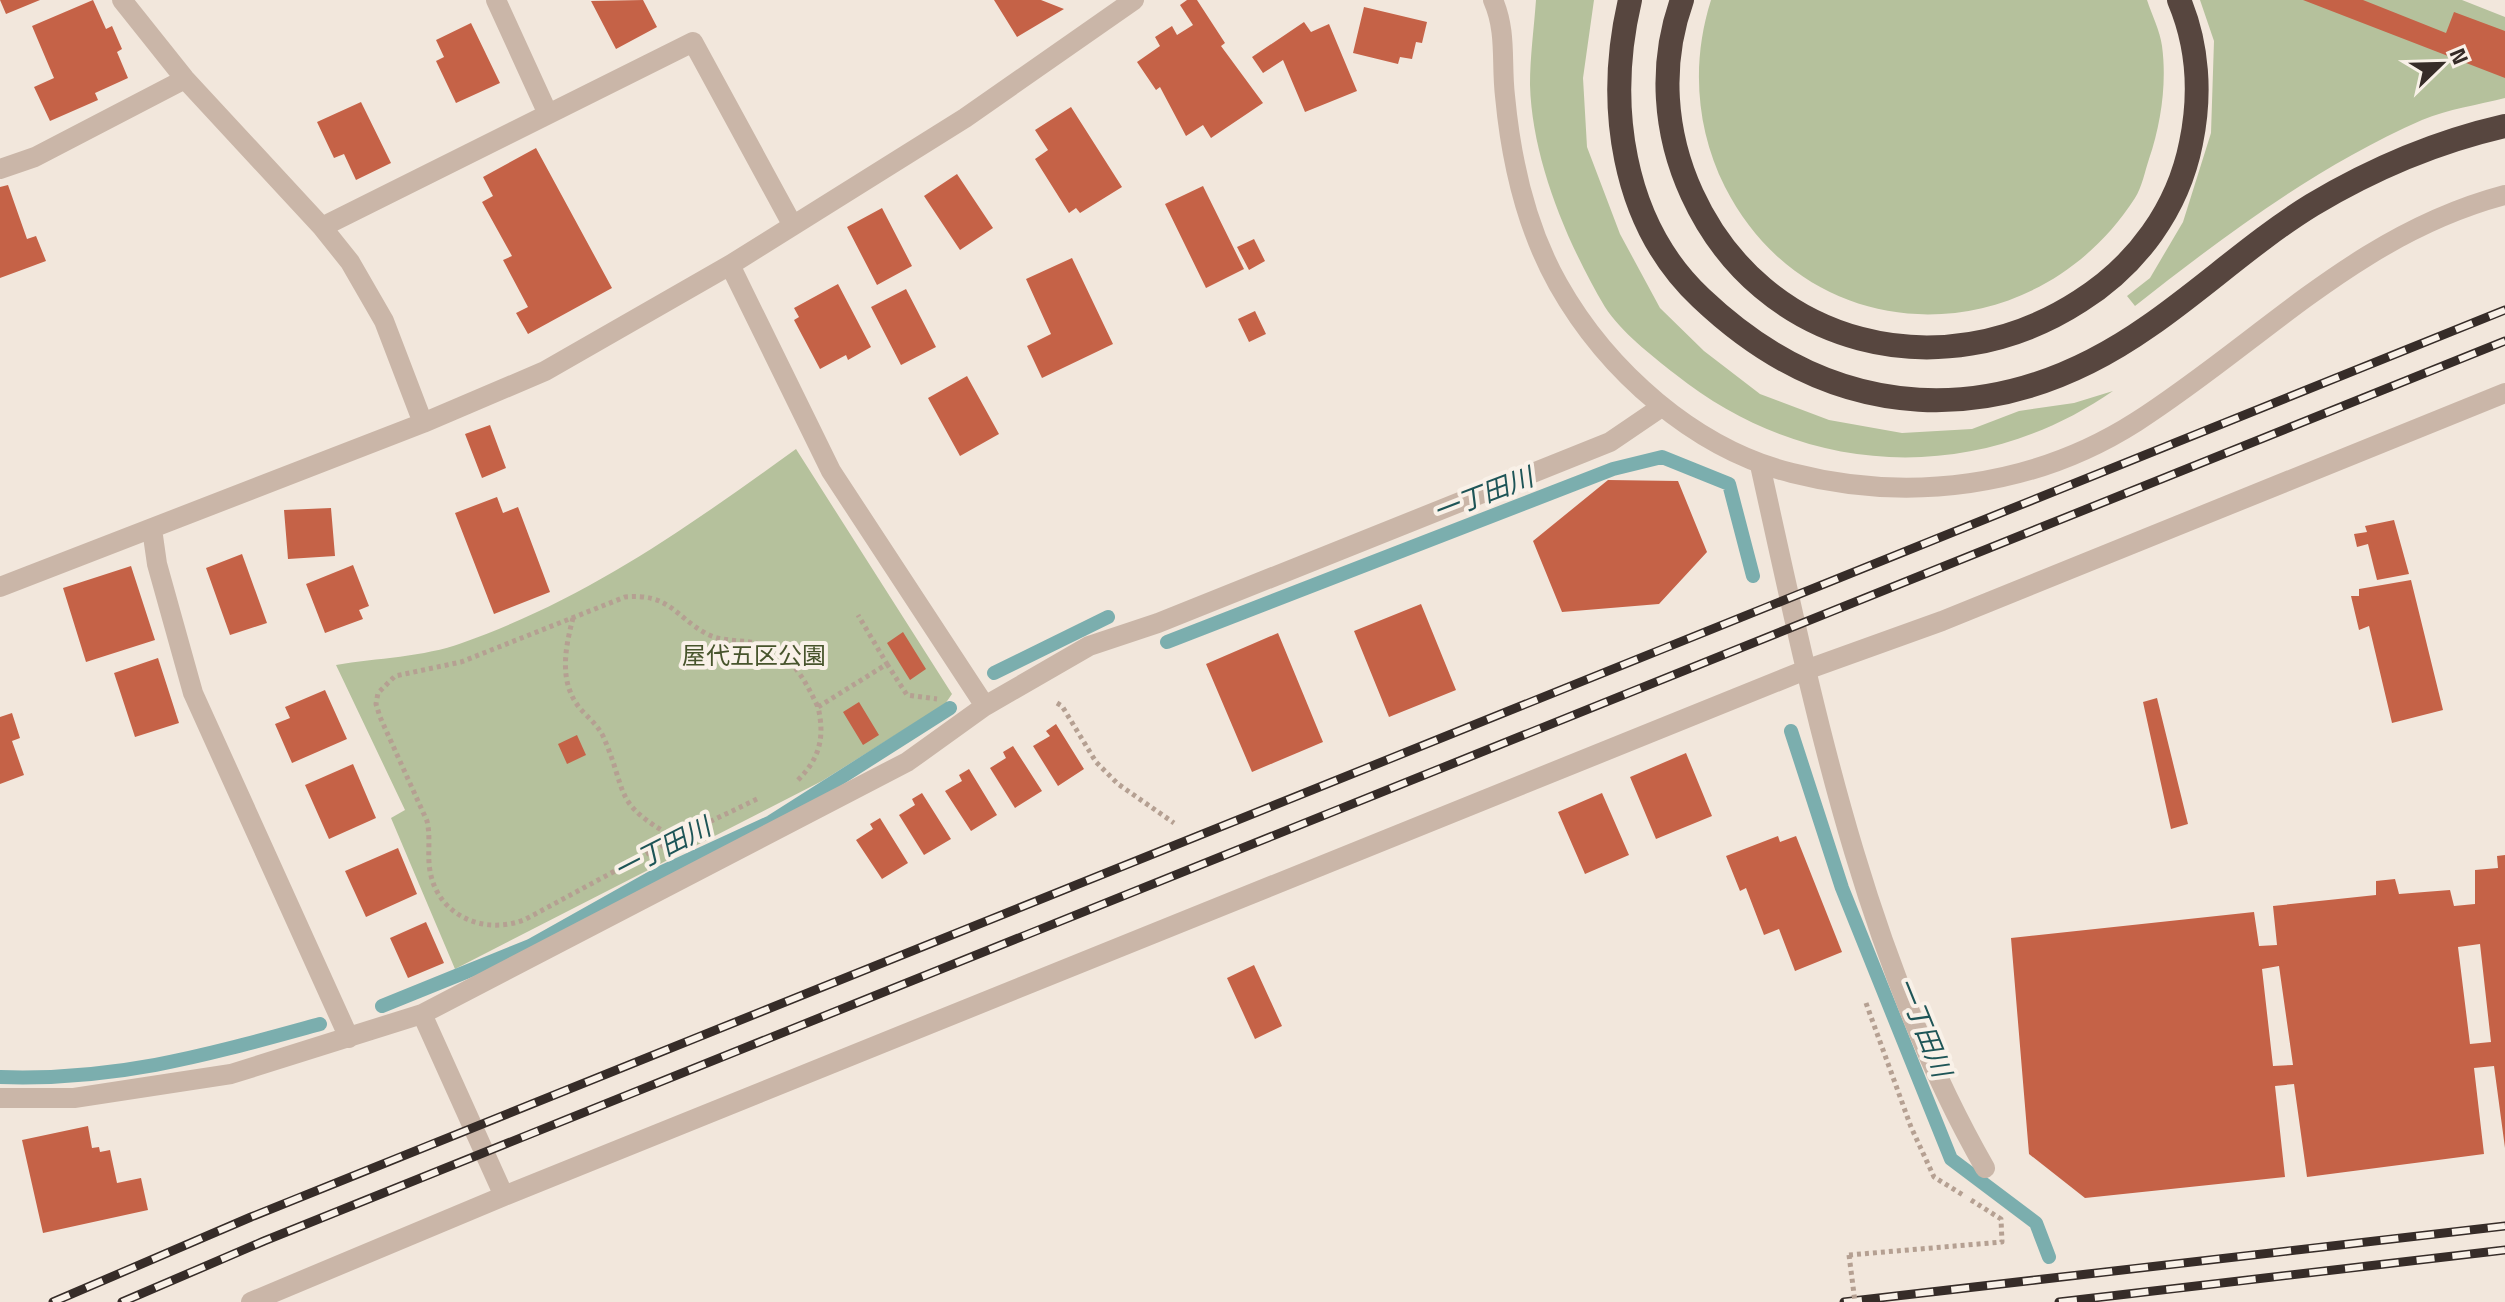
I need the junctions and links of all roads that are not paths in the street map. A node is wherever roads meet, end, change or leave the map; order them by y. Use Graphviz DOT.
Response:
graph roads {
  1 [pos="122,0"];
  2 [pos="496,0"];
  3 [pos="1134,0"];
  4 [pos="1493,0"];
  5 [pos="1630,0"];
  6 [pos="1682,0"];
  7 [pos="2179,0"];
  8 [pos="185,79"];
  9 [pos="548,114"];
  10 [pos="2505,126"];
  11 [pos="0,169"];
  12 [pos="2505,195"];
  13 [pos="792,224"];
  14 [pos="322,227"];
  15 [pos="730,265"];
  16 [pos="2505,393"];
  17 [pos="1660,408"];
  18 [pos="423,423"];
  19 [pos="1760,465"];
  20 [pos="152,529"];
  21 [pos="0,587"];
  22 [pos="1803,671"];
  23 [pos="985,706"];
  24 [pos="422,1014"];
  25 [pos="349,1038"];
  26 [pos="0,1098"];
  27 [pos="1985,1168"];
  28 [pos="504,1196"];
  29 [pos="251,1302"];
  1 -- 8 [label="street"];
  2 -- 9 [label="street"];
  3 -- 13 [label="street"];
  4 -- 17 [label="street"];
  5 -- 10 [label="highway"];
  6 -- 7 [label="highway"];
  8 -- 11 [label="street"];
  8 -- 14 [label="street"];
  9 -- 13 [label="street"];
  9 -- 14 [label="street"];
  12 -- 19 [label="street"];
  13 -- 15 [label="street"];
  14 -- 18 [label="street"];
  15 -- 18 [label="street"];
  15 -- 23 [label="street"];
  16 -- 22 [label="street"];
  17 -- 19 [label="street"];
  17 -- 23 [label="street"];
  18 -- 20 [label="street"];
  19 -- 22 [label="street"];
  20 -- 21 [label="street"];
  20 -- 25 [label="street"];
  22 -- 27 [label="street"];
  22 -- 28 [label="street"];
  23 -- 24 [label="street"];
  24 -- 25 [label="street"];
  24 -- 28 [label="street"];
  25 -- 26 [label="street"];
  28 -- 29 [label="street"];
}
